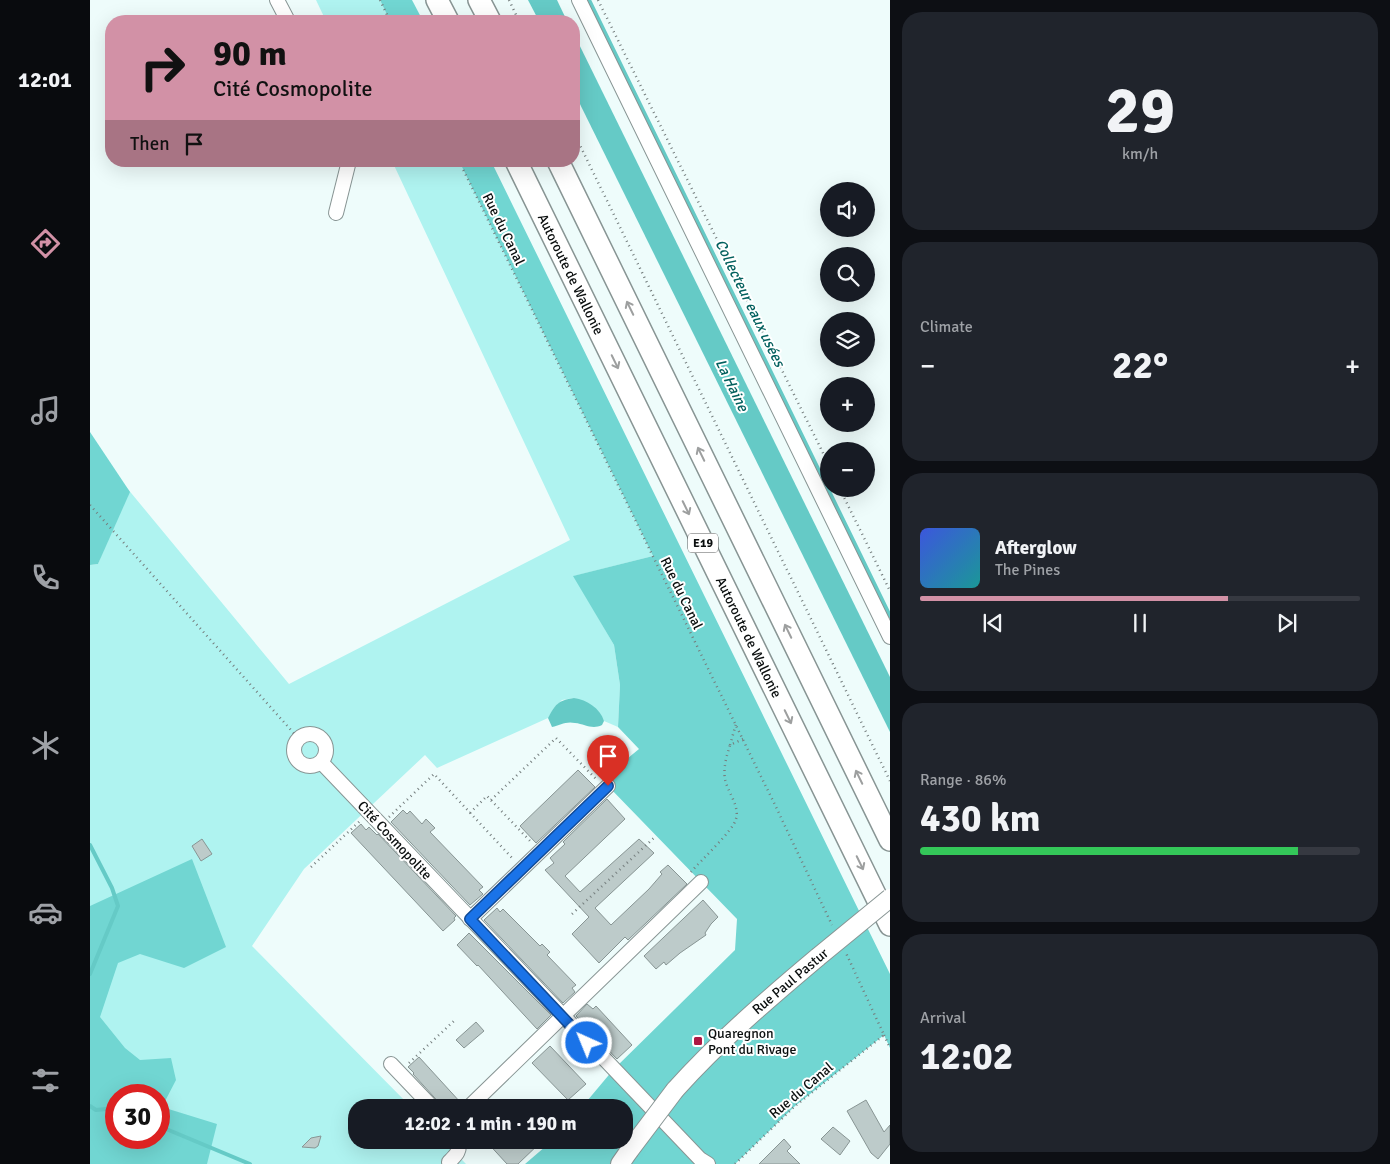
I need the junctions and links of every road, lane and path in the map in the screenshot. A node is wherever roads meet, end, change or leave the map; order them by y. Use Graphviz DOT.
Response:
graph roads {
  1 [pos="277,0"];
  2 [pos="380,0"];
  3 [pos="437,0"];
  4 [pos="479,0"];
  5 [pos="509,0"];
  6 [pos="579,0"];
  7 [pos="598,0"];
  8 [pos="285,15"];
  9 [pos="387,15"];
  10 [pos="445,15"];
  11 [pos="487,15"];
  12 [pos="516,15"];
  13 [pos="580,146"];
  14 [pos="347,167"];
  15 [pos="462,167"];
  16 [pos="519,167"];
  17 [pos="561,167"];
  18 [pos="336,213"];
  19 [pos="820,447"];
  20 [pos="844,497"];
  21 [pos="90,505"];
  22 [pos="890,591"];
  23 [pos="890,637"];
  24 [pos="736,724"];
  25 [pos="299,739"];
  26 [pos="743,739"];
  27 [pos="730,744"];
  28 [pos="321,762"];
  29 [pos="890,781"];
  30 [pos="606,787"];
  31 [pos="491,800"];
  32 [pos="369,813"];
  33 [pos="470,813"];
  34 [pos="380,825"];
  35 [pos="656,836"];
  36 [pos="890,840"];
  37 [pos="540,851"];
  38 [pos="310,867"];
  39 [pos="522,868"];
  40 [pos="691,872"];
  41 [pos="701,882"];
  42 [pos="890,898"];
  43 [pos="572,914"];
  44 [pos="470,919"];
  45 [pos="890,925"];
  46 [pos="834,929"];
  47 [pos="842,946"];
  48 [pos="562,1016"];
  49 [pos="456,1020"];
  50 [pos="884,1035"];
  51 [pos="890,1048"];
  52 [pos="395,1068"];
  53 [pos="424,1099"];
  54 [pos="477,1099"];
  55 [pos="459,1149"];
  56 [pos="625,1157"];
  57 [pos="449,1162"];
  58 [pos="703,1162"];
  59 [pos="735,1164"];
  1 -- 8 [label="street"];
  2 -- 9 [label="path"];
  3 -- 10 [label="highway"];
  4 -- 11 [label="highway"];
  5 -- 12 [label="path"];
  6 -- 23 [label="street"];
  7 -- 19 [label="path"];
  13 -- 29 [label="path"];
  14 -- 18 [label="street"];
  15 -- 24 [label="path, Rue du Canal"];
  16 -- 45 [label="highway, Autoroute de Wallonie / E19, one-way"];
  36 -- 17 [label="highway, E19, one-way"];
  20 -- 22 [label="path"];
  21 -- 25 [label="path"];
  24 -- 26 [label="path, Rue du Canal"];
  24 -- 27 [label="path"];
  25 -- 28 [label="street"];
  25 -- 28 [label="street"];
  26 -- 27 [label="path"];
  26 -- 46 [label="path, Rue du Canal"];
  27 -- 40 [label="path"];
  28 -- 32 [label="street, Cité Cosmopolite"];
  30 -- 31 [label="path"];
  30 -- 37 [label="street"];
  31 -- 33 [label="path"];
  31 -- 37 [label="path"];
  32 -- 34 [label="street, Cité Cosmopolite"];
  32 -- 38 [label="path"];
  33 -- 34 [label="path"];
  33 -- 39 [label="path"];
  34 -- 44 [label="street, Cité Cosmopolite"];
  35 -- 43 [label="path"];
  37 -- 39 [label="street"];
  39 -- 44 [label="street"];
  41 -- 48 [label="street"];
  42 -- 56 [label="main road, Rue Paul Pastur, bridge"];
  44 -- 48 [label="street, Cité Cosmopolite"];
  47 -- 50 [label="path"];
  48 -- 54 [label="street"];
  48 -- 58 [label="street, Cité Cosmopolite"];
  49 -- 52 [label="path"];
  50 -- 51 [label="path"];
  50 -- 59 [label="path, Rue du Canal"];
  52 -- 53 [label="street"];
  55 -- 57 [label="street"];
}
